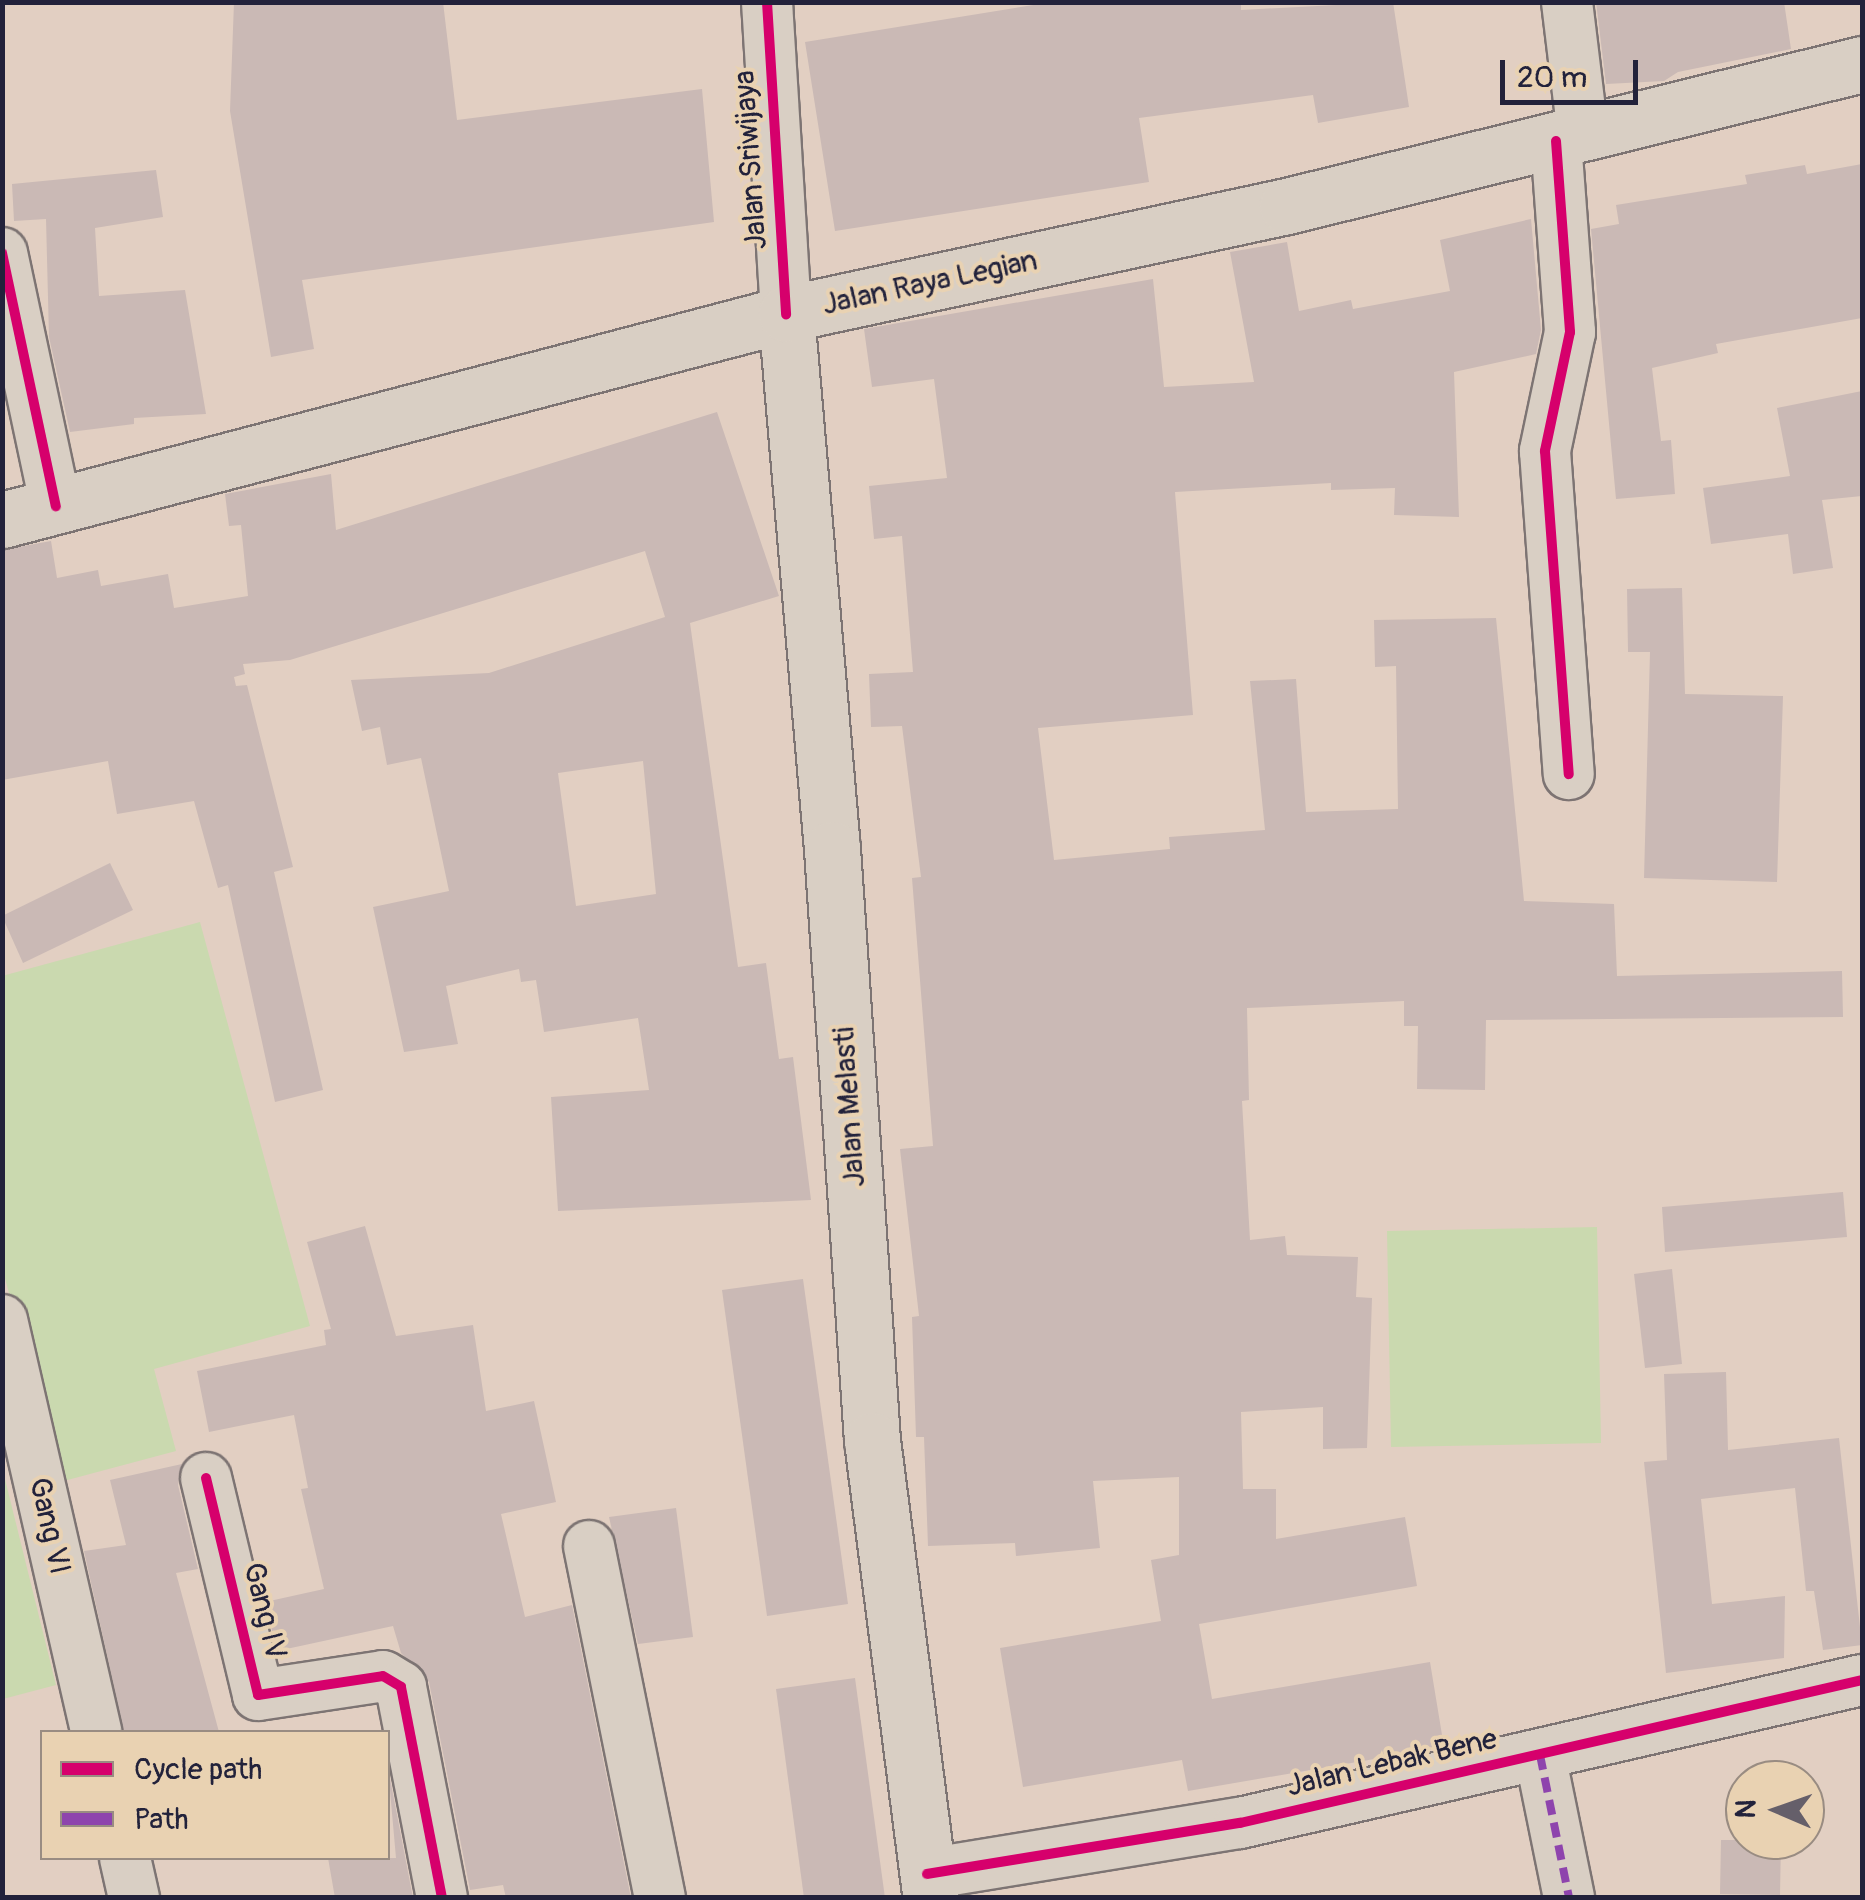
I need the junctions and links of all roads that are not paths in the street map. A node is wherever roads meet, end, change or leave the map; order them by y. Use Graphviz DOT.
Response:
graph roads {
  1 [pos="766,2"];
  2 [pos="1567,2"];
  3 [pos="1862,64"];
  4 [pos="1569,138"];
  5 [pos="2,253"];
  6 [pos="786,314"];
  7 [pos="56,506"];
  8 [pos="2,520"];
  9 [pos="1569,774"];
  10 [pos="2,1320"];
  11 [pos="206,1478"];
  12 [pos="589,1546"];
  13 [pos="1862,1680"];
  14 [pos="96,1730"];
  15 [pos="1540,1756"];
  16 [pos="124,1860"];
  17 [pos="929,1886"];
  18 [pos="134,1898"];
  19 [pos="442,1898"];
  20 [pos="660,1898"];
  21 [pos="1569,1898"];
  1 -- 6 [label="street, Jalan Sriwijaya"];
  2 -- 4 [label="street"];
  3 -- 4 [label="main road, Jalan Raya Legian"];
  4 -- 6 [label="main road, Jalan Raya Legian"];
  4 -- 9 [label="street"];
  5 -- 7 [label="street"];
  6 -- 7 [label="main road, Jalan Raya Legian"];
  6 -- 17 [label="main road, Jalan Melasti"];
  7 -- 8 [label="main road, Jalan Raya Legian"];
  10 -- 14 [label="street, Gang VI"];
  11 -- 19 [label="street, Gang IV"];
  12 -- 20 [label="street"];
  13 -- 15 [label="street, Jalan Lebak Bene"];
  15 -- 17 [label="street, Jalan Lebak Bene"];
  15 -- 21 [label="street"];
  16 -- 18 [label="street"];
}
